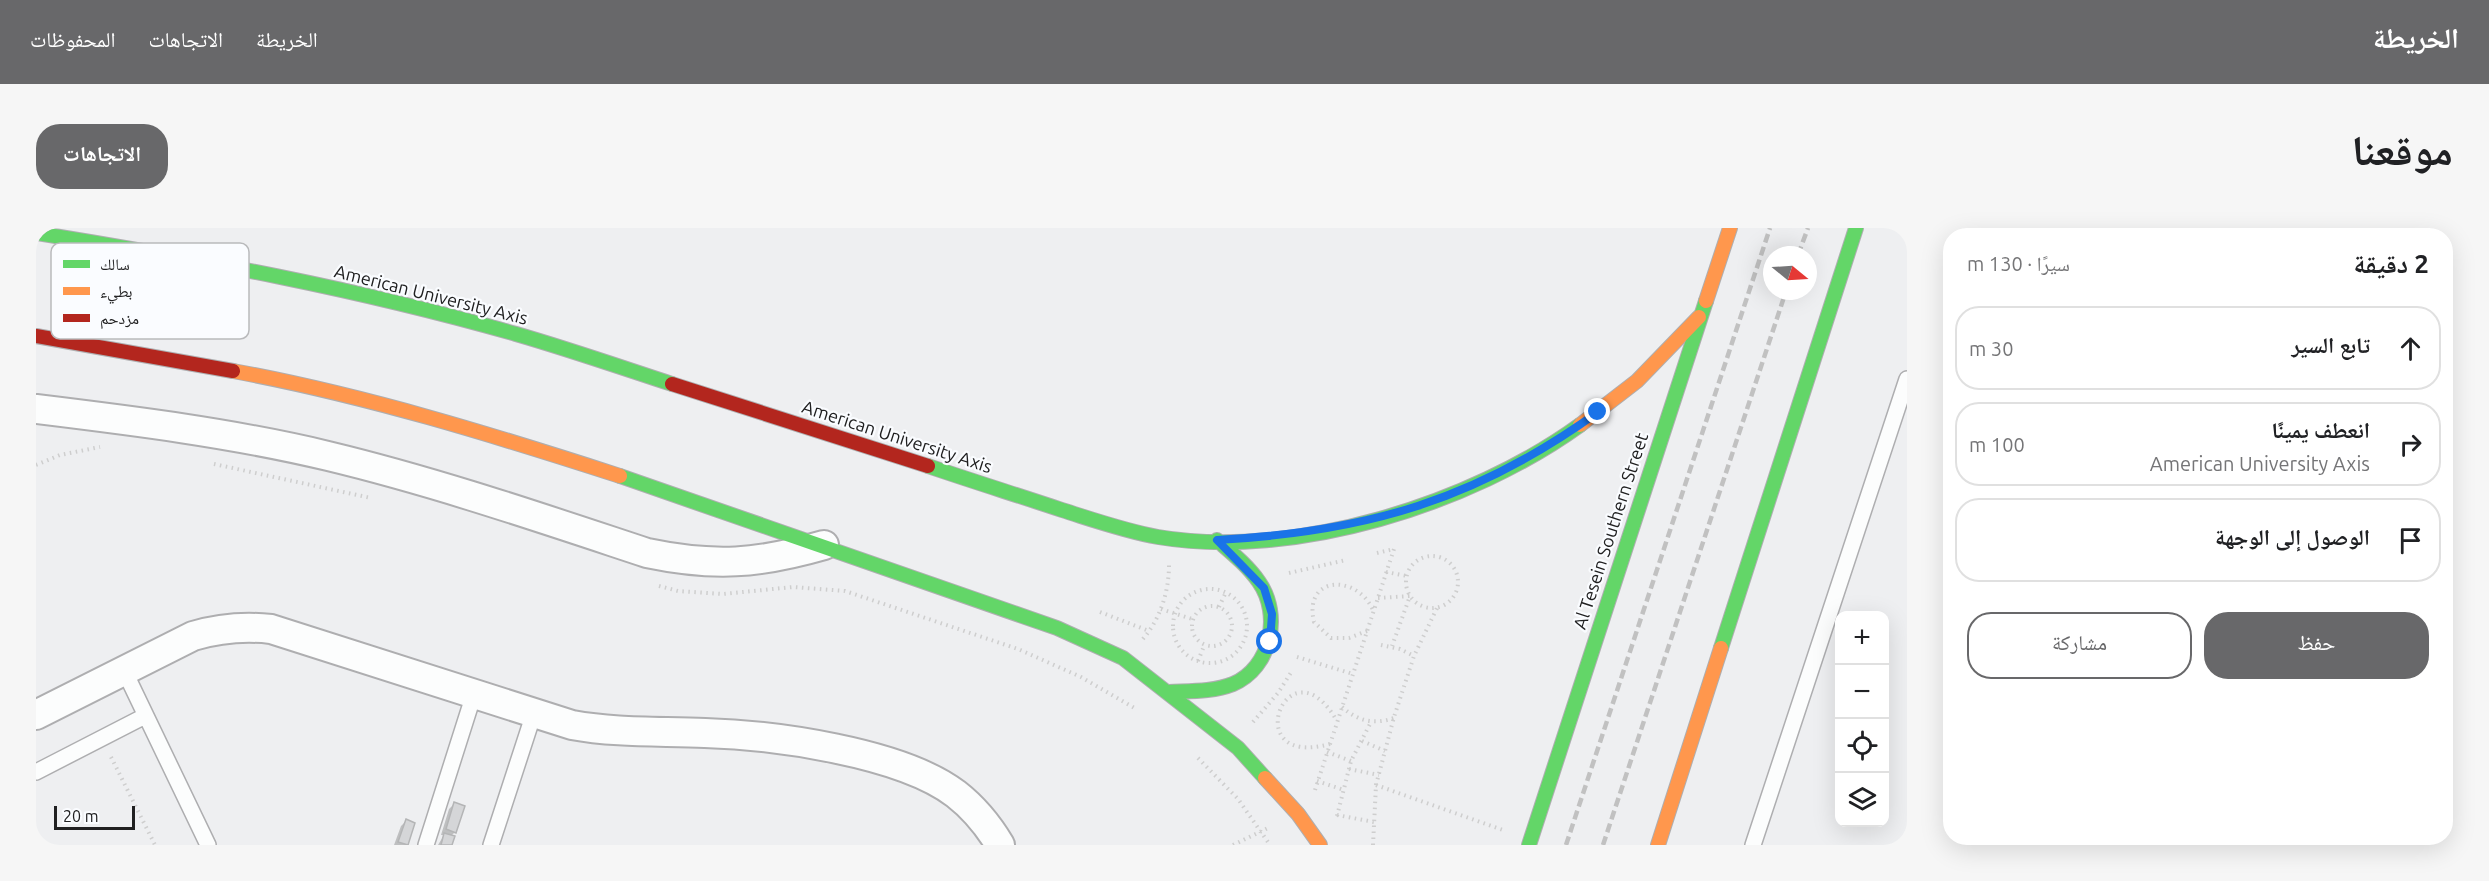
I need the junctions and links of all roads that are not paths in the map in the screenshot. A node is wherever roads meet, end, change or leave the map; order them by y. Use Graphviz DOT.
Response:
graph roads {
  1 [pos="1730,228"];
  2 [pos="1856,228"];
  3 [pos="36,233"];
  4 [pos="99,243"];
  5 [pos="249,271"];
  6 [pos="1699,317"];
  7 [pos="36,336"];
  8 [pos="51,339"];
  9 [pos="53,339"];
  10 [pos="1907,379"];
  11 [pos="36,409"];
  12 [pos="74,414"];
  13 [pos="36,427"];
  14 [pos="1217,540"];
  15 [pos="824,545"];
  16 [pos="124,670"];
  17 [pos="1169,692"];
  18 [pos="474,694"];
  19 [pos="534,713"];
  20 [pos="36,715"];
  21 [pos="145,716"];
  22 [pos="36,772"];
  23 [pos="1530,843"];
  24 [pos="208,845"];
  25 [pos="426,845"];
  26 [pos="490,845"];
  27 [pos="1000,845"];
  28 [pos="1320,845"];
  29 [pos="1658,845"];
  30 [pos="1753,845"];
  1 -- 6 [label="main road, Al Tesein Southern Street"];
  2 -- 29 [label="main road"];
  3 -- 4 [label="main road, American University Axis"];
  5 -- 14 [label="main road, American University Axis"];
  6 -- 14 [label="main road, American University Axis"];
  6 -- 23 [label="main road, Al Tesein Southern Street"];
  7 -- 8 [label="main road"];
  9 -- 15 [label="main road"];
  10 -- 30 [label="lane"];
  11 -- 12 [label="street"];
  12 -- 13 [label="street"];
  12 -- 15 [label="street"];
  14 -- 17 [label="main road"];
  15 -- 17 [label="main road"];
  16 -- 18 [label="street"];
  16 -- 20 [label="street"];
  16 -- 21 [label="lane"];
  17 -- 28 [label="main road"];
  18 -- 19 [label="street"];
  18 -- 25 [label="lane"];
  19 -- 26 [label="lane"];
  19 -- 27 [label="street"];
  21 -- 22 [label="lane"];
  21 -- 24 [label="lane"];
}
